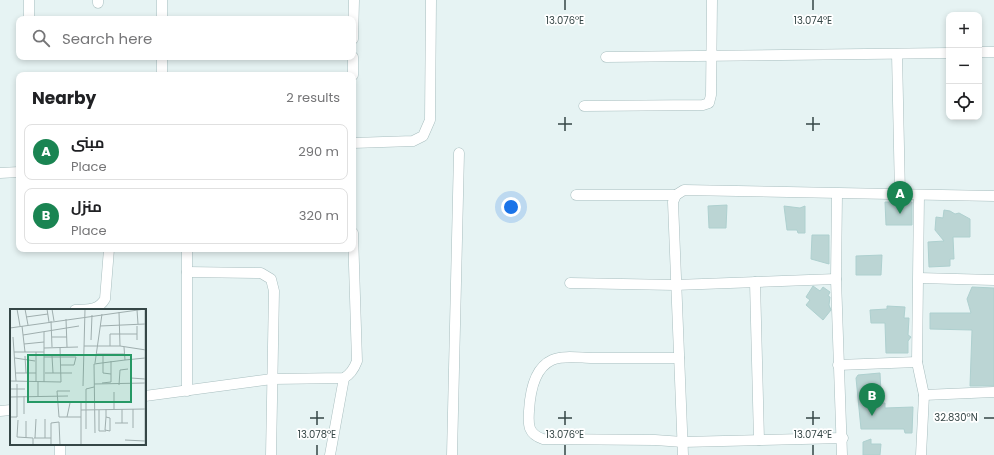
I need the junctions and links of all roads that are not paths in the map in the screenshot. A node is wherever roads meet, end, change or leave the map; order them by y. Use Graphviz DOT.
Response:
graph roads {
  1 [pos="29,0"];
  2 [pos="162,0"];
  3 [pos="354,0"];
  4 [pos="430,0"];
  5 [pos="712,0"];
  6 [pos="29,16"];
  7 [pos="162,16"];
  8 [pos="354,16"];
  9 [pos="982,52"];
  10 [pos="994,52"];
  11 [pos="946,53"];
  12 [pos="897,54"];
  13 [pos="606,57"];
  14 [pos="712,57"];
  15 [pos="162,60"];
  16 [pos="353,60"];
  17 [pos="162,72"];
  18 [pos="352,72"];
  19 [pos="584,106"];
  20 [pos="356,143"];
  21 [pos="459,153"];
  22 [pos="16,172"];
  23 [pos="0,173"];
  24 [pos="837,194"];
  25 [pos="576,195"];
  26 [pos="676,195"];
  27 [pos="900,195"];
  28 [pos="919,195"];
  29 [pos="994,196"];
  30 [pos="109,252"];
  31 [pos="187,252"];
  32 [pos="354,252"];
  33 [pos="187,272"];
  34 [pos="919,278"];
  35 [pos="836,279"];
  36 [pos="994,280"];
  37 [pos="755,282"];
  38 [pos="570,283"];
  39 [pos="675,285"];
  40 [pos="85,309"];
  41 [pos="678,358"];
  42 [pos="917,362"];
  43 [pos="838,365"];
  44 [pos="344,378"];
  45 [pos="272,379"];
  46 [pos="187,391"];
  47 [pos="994,392"];
  48 [pos="924,395"];
  49 [pos="146,396"];
  50 [pos="10,410"];
  51 [pos="0,412"];
  52 [pos="843,438"];
  53 [pos="759,440"];
  54 [pos="682,442"];
  55 [pos="271,455"];
  56 [pos="330,455"];
  57 [pos="452,455"];
  58 [pos="683,455"];
  59 [pos="842,455"];
  60 [pos="921,455"];
  1 -- 6 [label="street"];
  2 -- 7 [label="street"];
  3 -- 8 [label="street"];
  4 -- 20 [label="street"];
  5 -- 14 [label="street"];
  9 -- 10 [label="street"];
  11 -- 12 [label="street"];
  12 -- 14 [label="street"];
  12 -- 27 [label="street"];
  13 -- 14 [label="street"];
  14 -- 19 [label="street"];
  15 -- 17 [label="street"];
  16 -- 18 [label="street"];
  21 -- 57 [label="street"];
  22 -- 23 [label="street"];
  24 -- 26 [label="street"];
  24 -- 27 [label="street"];
  24 -- 35 [label="street"];
  25 -- 26 [label="street"];
  26 -- 39 [label="street"];
  27 -- 28 [label="street"];
  28 -- 29 [label="street"];
  28 -- 34 [label="street"];
  30 -- 40 [label="street"];
  31 -- 33 [label="street"];
  32 -- 44 [label="street"];
  33 -- 45 [label="street"];
  33 -- 46 [label="street"];
  34 -- 36 [label="street"];
  34 -- 42 [label="street"];
  35 -- 37 [label="street"];
  35 -- 43 [label="street"];
  37 -- 39 [label="street"];
  37 -- 53 [label="street"];
  38 -- 39 [label="street"];
  39 -- 41 [label="street"];
  41 -- 54 [label="street"];
  41 -- 54 [label="street"];
  42 -- 43 [label="street"];
  42 -- 48 [label="street"];
  43 -- 52 [label="street"];
  44 -- 45 [label="street"];
  44 -- 56 [label="street"];
  45 -- 46 [label="street"];
  45 -- 55 [label="street"];
  46 -- 49 [label="street"];
  47 -- 48 [label="street"];
  48 -- 60 [label="street"];
  50 -- 51 [label="street"];
  52 -- 53 [label="street"];
  52 -- 59 [label="street"];
  53 -- 54 [label="street"];
  54 -- 58 [label="street"];
}
